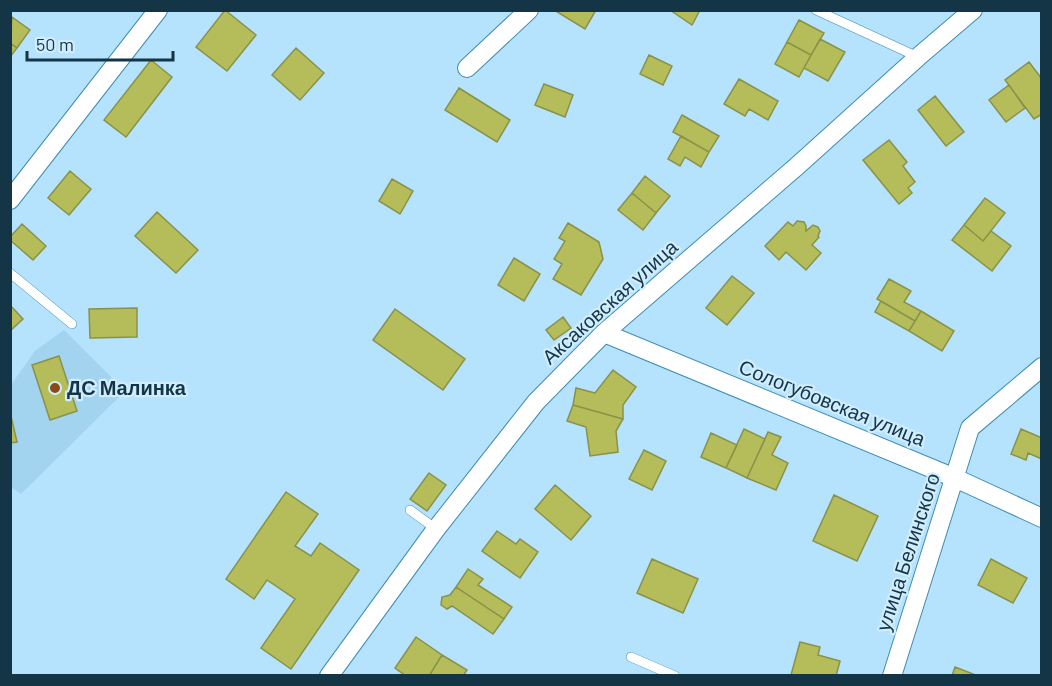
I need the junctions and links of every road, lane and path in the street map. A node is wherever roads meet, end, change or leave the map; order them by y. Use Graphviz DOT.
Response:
graph roads {
  1 [pos="158,10"];
  2 [pos="529,10"];
  3 [pos="816,10"];
  4 [pos="973,10"];
  5 [pos="918,57"];
  6 [pos="467,68"];
  7 [pos="10,200"];
  8 [pos="10,273"];
  9 [pos="72,324"];
  10 [pos="604,333"];
  11 [pos="1041,367"];
  12 [pos="955,478"];
  13 [pos="410,510"];
  14 [pos="1041,518"];
  15 [pos="436,529"];
  16 [pos="631,657"];
  17 [pos="329,675"];
  18 [pos="675,675"];
  19 [pos="892,675"];
  1 -- 7 [label="street"];
  2 -- 6 [label="street"];
  3 -- 5 [label="lane"];
  4 -- 5 [label="street, Аксаковская улица"];
  5 -- 10 [label="street, Аксаковская улица"];
  8 -- 9 [label="lane"];
  10 -- 12 [label="street, Сологубовская улица"];
  10 -- 15 [label="street, Аксаковская улица"];
  11 -- 12 [label="street, улица Белинского"];
  12 -- 14 [label="street, Сологубовская улица"];
  12 -- 19 [label="street, улица Белинского"];
  13 -- 15 [label="lane"];
  15 -- 17 [label="street, Аксаковская улица"];
  16 -- 18 [label="lane"];
}
